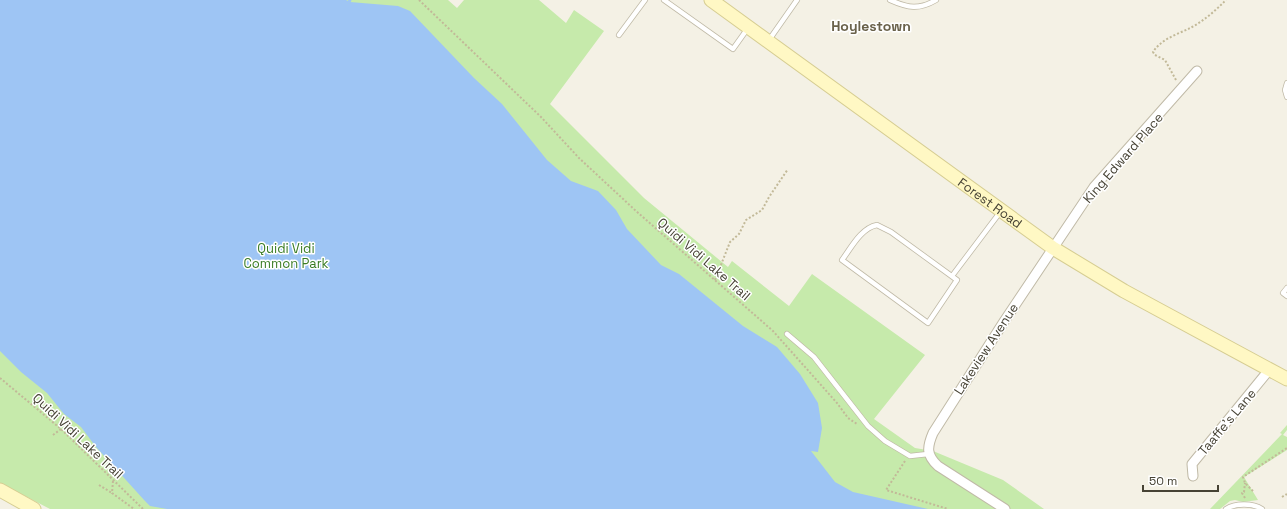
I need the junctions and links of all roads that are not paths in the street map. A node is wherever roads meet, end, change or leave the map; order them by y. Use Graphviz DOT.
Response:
graph roads {
  1 [pos="645,0"];
  2 [pos="664,0"];
  3 [pos="711,0"];
  4 [pos="797,0"];
  5 [pos="890,0"];
  6 [pos="936,0"];
  7 [pos="748,27"];
  8 [pos="619,35"];
  9 [pos="768,41"];
  10 [pos="1197,71"];
  11 [pos="1287,82"];
  12 [pos="1287,97"];
  13 [pos="1000,211"];
  14 [pos="1053,248"];
  15 [pos="952,276"];
  16 [pos="1287,288"];
  17 [pos="1287,296"];
  18 [pos="787,334"];
  19 [pos="1270,370"];
  20 [pos="1287,379"];
  21 [pos="928,454"];
  22 [pos="1193,476"];
  23 [pos="0,490"];
  24 [pos="34,509"];
  25 [pos="1006,509"];
  26 [pos="1226,509"];
  27 [pos="1262,509"];
  1 -- 8 [label="lane"];
  2 -- 7 [label="lane"];
  3 -- 7 [label="street, Forest Road"];
  4 -- 9 [label="lane"];
  5 -- 6 [label="lane"];
  7 -- 9 [label="street, Forest Road"];
  9 -- 13 [label="street, Forest Road"];
  10 -- 14 [label="street, King Edward Place"];
  11 -- 12 [label="lane"];
  13 -- 14 [label="street, Forest Road"];
  13 -- 15 [label="lane"];
  14 -- 19 [label="street, Forest Road"];
  14 -- 21 [label="street, Lakeview Avenue"];
  15 -- 15 [label="lane"];
  16 -- 17 [label="lane"];
  18 -- 21 [label="lane"];
  19 -- 20 [label="street, Forest Road"];
  19 -- 22 [label="street, Taaffe's Lane"];
  21 -- 25 [label="street"];
  23 -- 24 [label="street"];
  26 -- 27 [label="lane"];
}
